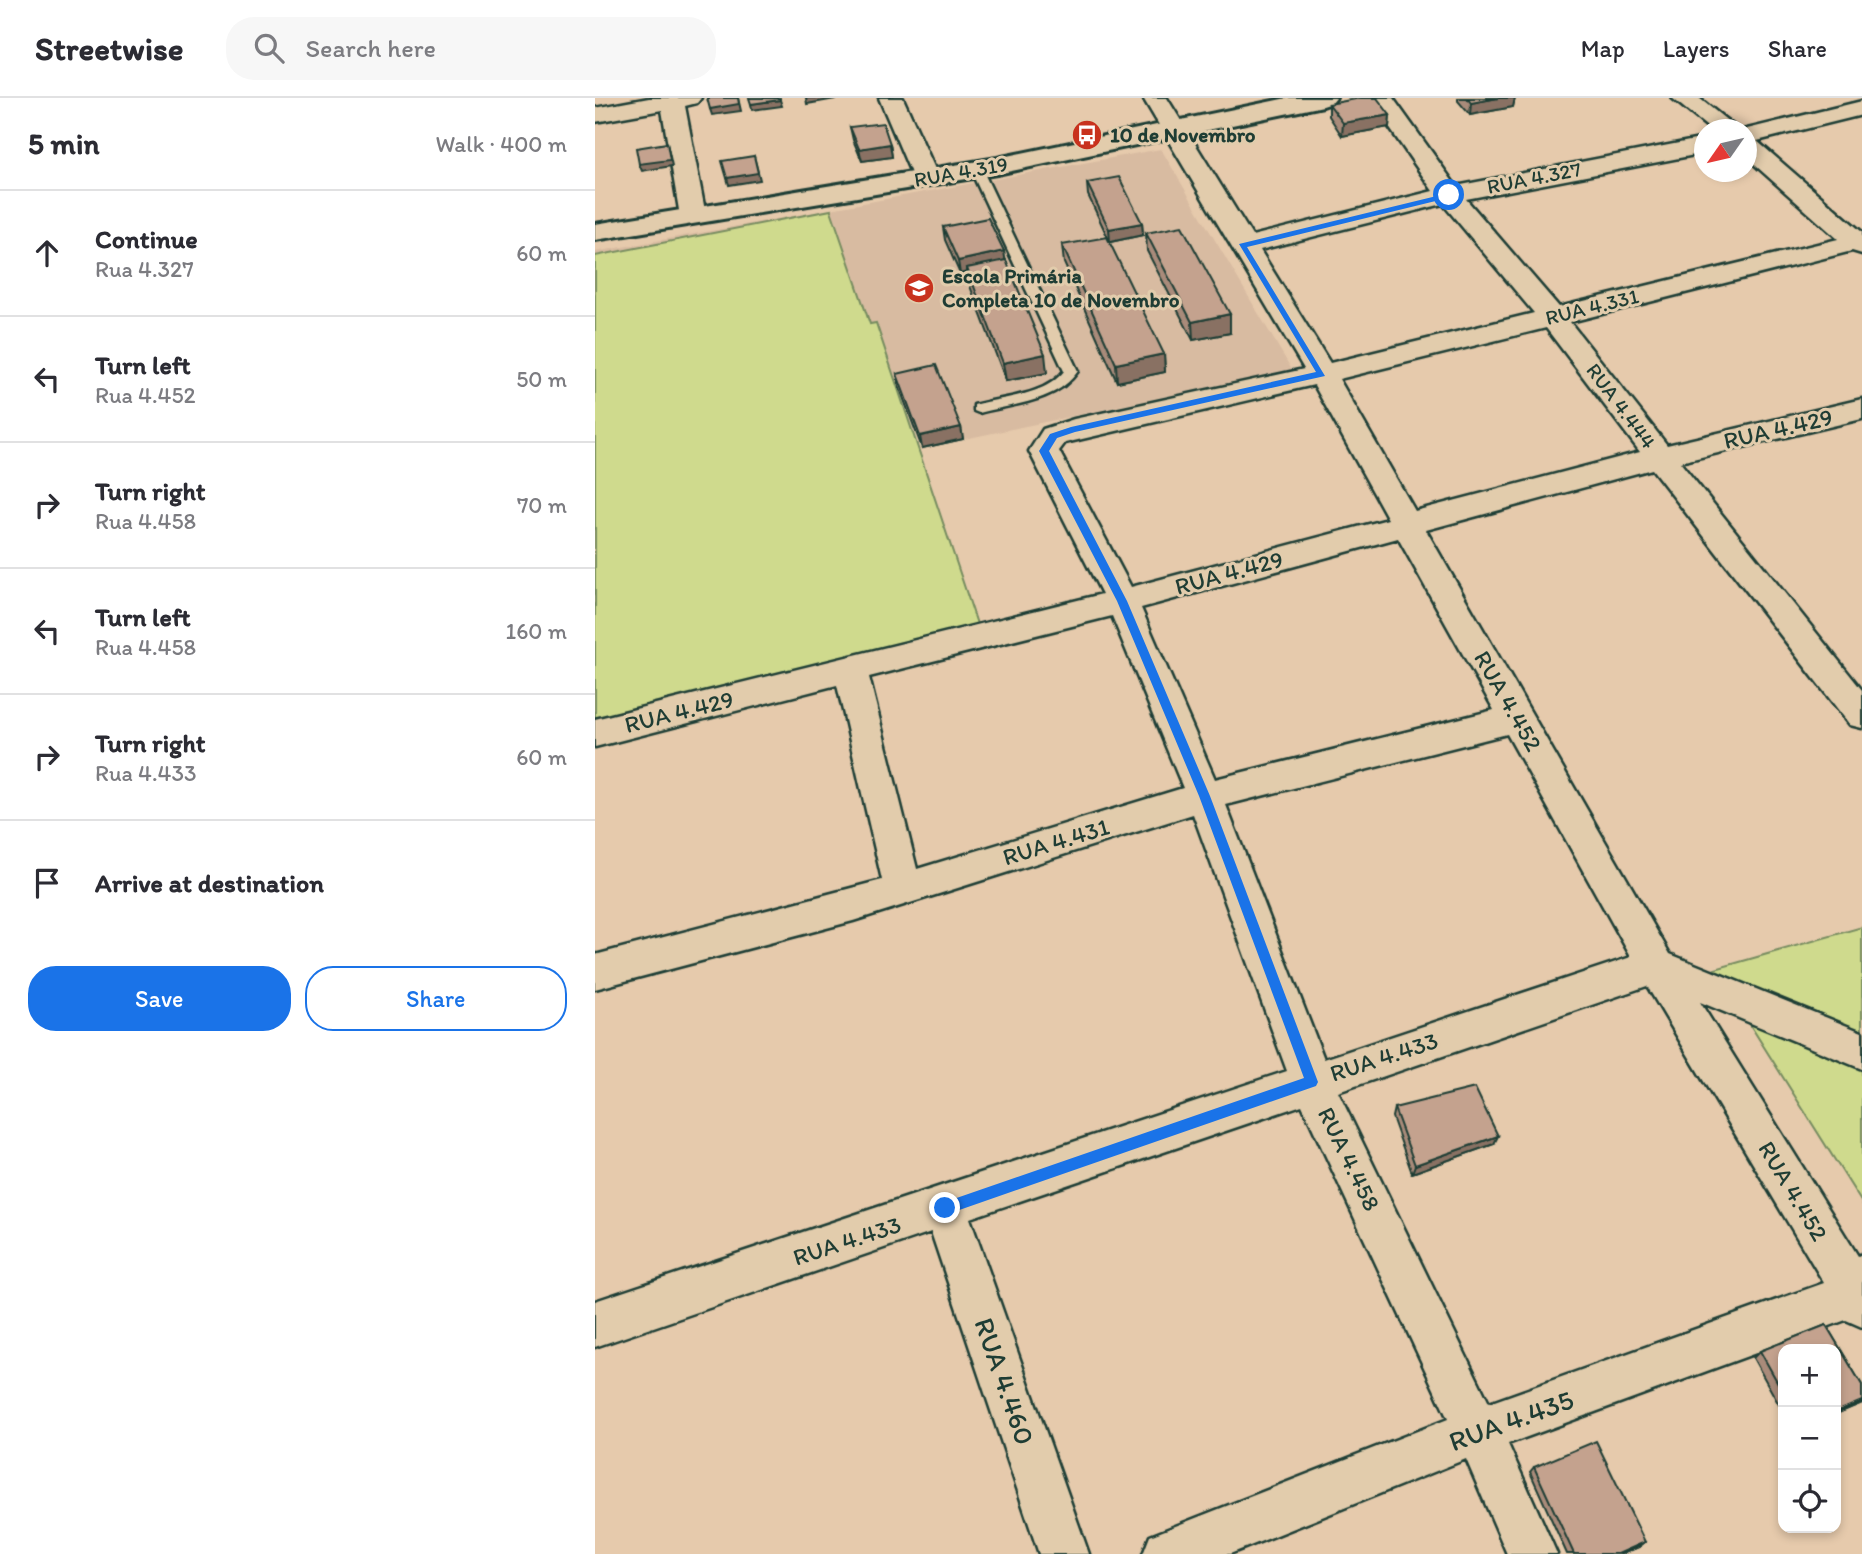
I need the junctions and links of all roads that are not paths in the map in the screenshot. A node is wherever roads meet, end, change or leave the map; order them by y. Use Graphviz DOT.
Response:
graph roads {
  1 [pos="891,98"];
  2 [pos="1155,98"];
  3 [pos="1324,98"];
  4 [pos="1381,98"];
  5 [pos="1684,98"];
  6 [pos="681,99"];
  7 [pos="1862,108"];
  8 [pos="595,115"];
  9 [pos="1712,119"];
  10 [pos="1175,127"];
  11 [pos="1757,134"];
  12 [pos="1694,147"];
  13 [pos="1757,154"];
  14 [pos="976,169"];
  15 [pos="926,178"];
  16 [pos="1449,195"];
  17 [pos="693,216"];
  18 [pos="595,232"];
  19 [pos="1860,243"];
  20 [pos="1242,246"];
  21 [pos="1552,317"];
  22 [pos="1322,374"];
  23 [pos="979,408"];
  24 [pos="1862,409"];
  25 [pos="1659,457"];
  26 [pos="1406,527"];
  27 [pos="1122,601"];
  28 [pos="851,669"];
  29 [pos="1862,715"];
  30 [pos="1518,718"];
  31 [pos="595,733"];
  32 [pos="1204,796"];
  33 [pos="903,890"];
  34 [pos="1656,966"];
  35 [pos="595,972"];
  36 [pos="1862,1051"];
  37 [pos="1311,1082"];
  38 [pos="945,1208"];
  39 [pos="1860,1291"];
  40 [pos="595,1324"];
  41 [pos="1478,1432"];
  42 [pos="1064,1554"];
  43 [pos="1168,1554"];
  44 [pos="1532,1554"];
  1 -- 15 [label="street"];
  2 -- 10 [label="street, RUA 4.452"];
  3 -- 10 [label="street, RUA 4.319"];
  4 -- 16 [label="street, RUA 4.444"];
  5 -- 9 [label="street"];
  6 -- 8 [label="street"];
  6 -- 17 [label="street"];
  7 -- 11 [label="street"];
  10 -- 14 [label="street, RUA 4.319"];
  10 -- 20 [label="street, RUA 4.452"];
  12 -- 16 [label="street, RUA 4.327"];
  13 -- 19 [label="street"];
  14 -- 15 [label="street, RUA 4.319"];
  14 -- 23 [label="lane"];
  15 -- 17 [label="street, RUA 4.319"];
  16 -- 20 [label="street, RUA 4.327"];
  16 -- 21 [label="street, RUA 4.444"];
  17 -- 18 [label="street, RUA 4.319"];
  19 -- 21 [label="street, RUA 4.331"];
  20 -- 22 [label="street, RUA 4.452"];
  21 -- 22 [label="street, RUA 4.331"];
  21 -- 25 [label="street, RUA 4.444"];
  22 -- 26 [label="street, RUA 4.452"];
  22 -- 27 [label="street, RUA 4.458"];
  24 -- 25 [label="street, RUA 4.429"];
  25 -- 26 [label="street, RUA 4.429"];
  25 -- 29 [label="street, RUA 4.444"];
  26 -- 27 [label="street, RUA 4.429"];
  26 -- 30 [label="street, RUA 4.452"];
  27 -- 28 [label="street, RUA 4.429"];
  27 -- 32 [label="street, RUA 4.458"];
  28 -- 31 [label="street, RUA 4.429"];
  28 -- 33 [label="street"];
  30 -- 32 [label="street, RUA 4.431"];
  30 -- 34 [label="street, RUA 4.452"];
  32 -- 33 [label="street, RUA 4.431"];
  32 -- 37 [label="street, RUA 4.458"];
  33 -- 35 [label="street, RUA 4.431"];
  34 -- 36 [label="street"];
  34 -- 37 [label="street, RUA 4.433"];
  34 -- 39 [label="street, RUA 4.452"];
  37 -- 38 [label="street, RUA 4.433"];
  37 -- 41 [label="street, RUA 4.458"];
  38 -- 40 [label="street, RUA 4.433"];
  38 -- 42 [label="street, RUA 4.460"];
  39 -- 41 [label="street, RUA 4.435"];
  41 -- 43 [label="street, RUA 4.435"];
  41 -- 44 [label="street, RUA 4.458"];
}
